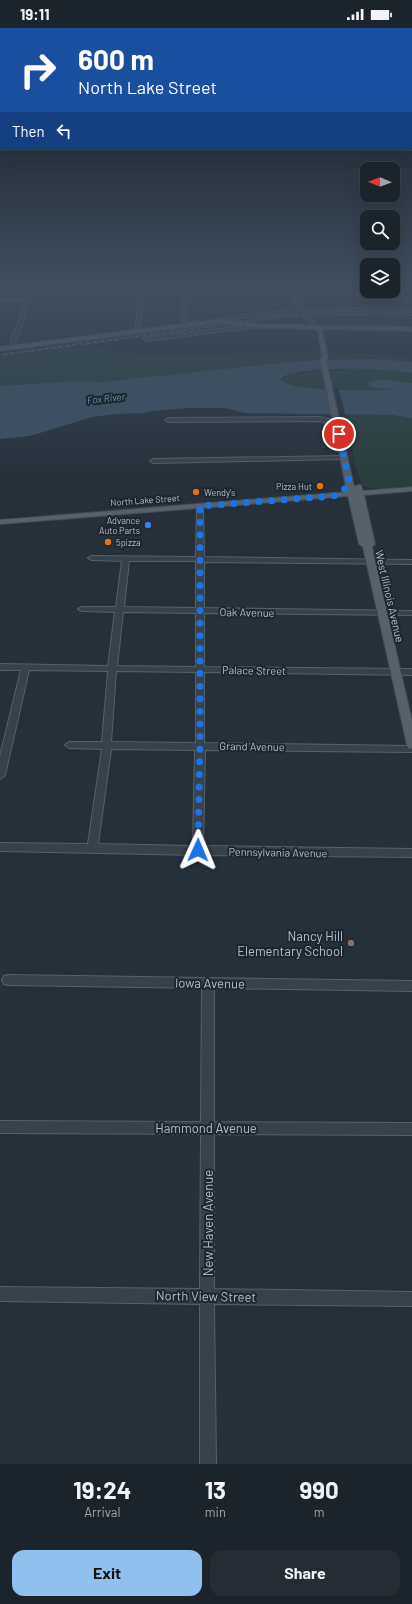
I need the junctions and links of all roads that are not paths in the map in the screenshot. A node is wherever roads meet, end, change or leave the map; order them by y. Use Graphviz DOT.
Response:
graph roads {
  1 [pos="325,355"];
  2 [pos="168,420"];
  3 [pos="339,420"];
  4 [pos="343,458"];
  5 [pos="152,461"];
  6 [pos="350,484"];
  7 [pos="412,489"];
  8 [pos="412,494"];
  9 [pos="334,496"];
  10 [pos="356,497"];
  11 [pos="200,509"];
  12 [pos="0,522"];
  13 [pos="0,527"];
  14 [pos="92,558"];
  15 [pos="126,558"];
  16 [pos="200,560"];
  17 [pos="370,562"];
  18 [pos="412,562"];
  19 [pos="82,609"];
  20 [pos="120,610"];
  21 [pos="200,611"];
  22 [pos="382,613"];
  23 [pos="412,613"];
  24 [pos="0,667"];
  25 [pos="26,667"];
  26 [pos="112,669"];
  27 [pos="199,670"];
  28 [pos="395,672"];
  29 [pos="412,672"];
  30 [pos="69,745"];
  31 [pos="106,745"];
  32 [pos="412,745"];
  33 [pos="200,746"];
  34 [pos="412,749"];
  35 [pos="0,775"];
  36 [pos="0,847"];
  37 [pos="92,849"];
  38 [pos="198,850"];
  39 [pos="412,853"];
  40 [pos="8,980"];
  41 [pos="208,983"];
  42 [pos="412,986"];
  43 [pos="0,1127"];
  44 [pos="208,1128"];
  45 [pos="412,1129"];
  46 [pos="0,1294"];
  47 [pos="207,1296"];
  48 [pos="412,1298"];
  49 [pos="208,1464"];
  1 -- 3 [label="main road, West Illinois Avenue"];
  2 -- 3 [label="street"];
  3 -- 4 [label="main road, West Illinois Avenue"];
  3 -- 10 [label="main road, West Illinois Avenue"];
  4 -- 5 [label="street"];
  4 -- 6 [label="main road, West Illinois Avenue"];
  6 -- 9 [label="main road"];
  6 -- 10 [label="main road, West Illinois Avenue"];
  7 -- 10 [label="main road, North Lake Street"];
  8 -- 10 [label="main road, North Lake Street"];
  9 -- 10 [label="main road, North Lake Street"];
  9 -- 11 [label="main road, North Lake Street"];
  10 -- 11 [label="main road, North Lake Street"];
  10 -- 17 [label="main road, West Illinois Avenue"];
  11 -- 12 [label="main road, North Lake Street"];
  11 -- 13 [label="main road, North Lake Street"];
  11 -- 16 [label="street"];
  14 -- 15 [label="street"];
  15 -- 16 [label="street"];
  15 -- 20 [label="street"];
  16 -- 17 [label="street"];
  16 -- 21 [label="street"];
  17 -- 18 [label="street"];
  17 -- 22 [label="main road, West Illinois Avenue"];
  19 -- 20 [label="street, Oak Avenue"];
  20 -- 21 [label="street, Oak Avenue"];
  20 -- 26 [label="street"];
  21 -- 22 [label="street, Oak Avenue"];
  21 -- 27 [label="street"];
  22 -- 23 [label="street, Oak Avenue"];
  22 -- 28 [label="main road, West Illinois Avenue"];
  24 -- 25 [label="street, Palace Street"];
  25 -- 26 [label="street, Palace Street"];
  25 -- 35 [label="street"];
  26 -- 27 [label="street, Palace Street"];
  26 -- 31 [label="street"];
  27 -- 28 [label="street, Palace Street"];
  27 -- 33 [label="street"];
  28 -- 29 [label="street, Palace Street"];
  28 -- 32 [label="main road, West Illinois Avenue"];
  30 -- 31 [label="street, Grand Avenue"];
  31 -- 33 [label="street, Grand Avenue"];
  31 -- 37 [label="street"];
  33 -- 34 [label="street, Grand Avenue"];
  33 -- 38 [label="street"];
  36 -- 37 [label="street, Pennsylvania Avenue"];
  37 -- 38 [label="street, Pennsylvania Avenue"];
  38 -- 39 [label="street, Pennsylvania Avenue"];
  40 -- 41 [label="street, Iowa Avenue"];
  41 -- 42 [label="street, Iowa Avenue"];
  41 -- 44 [label="street, New Haven Avenue"];
  43 -- 44 [label="street, Hammond Avenue"];
  44 -- 45 [label="street, Hammond Avenue"];
  44 -- 47 [label="street, New Haven Avenue"];
  46 -- 47 [label="street, North View Street"];
  47 -- 48 [label="street, North View Street"];
  47 -- 49 [label="street, New Haven Avenue"];
}
